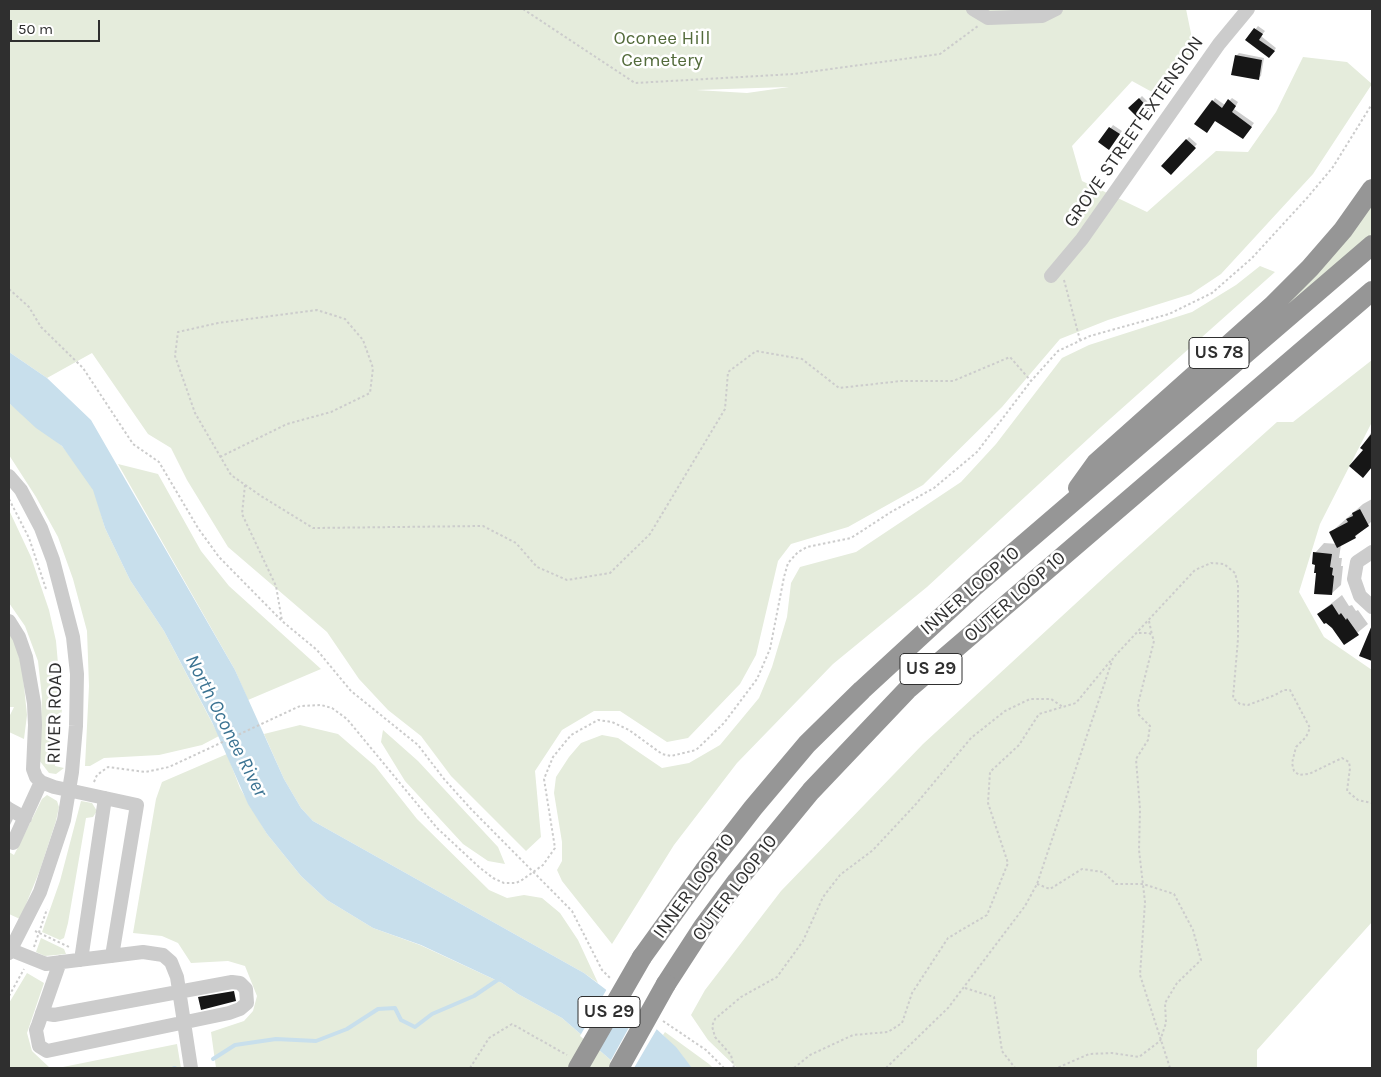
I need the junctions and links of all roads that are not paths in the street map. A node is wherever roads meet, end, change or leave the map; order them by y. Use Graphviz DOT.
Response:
graph roads {
  1 [pos="973,9"];
  2 [pos="1056,9"];
  3 [pos="1248,9"];
  4 [pos="1372,190"];
  5 [pos="1372,245"];
  6 [pos="1056,271"];
  7 [pos="1372,291"];
  8 [pos="1372,309"];
  9 [pos="1304,351"];
  10 [pos="9,476"];
  11 [pos="1061,512"];
  12 [pos="1372,552"];
  13 [pos="1372,607"];
  14 [pos="9,621"];
  15 [pos="41,782"];
  16 [pos="70,791"];
  17 [pos="105,798"];
  18 [pos="9,809"];
  19 [pos="25,818"];
  20 [pos="13,843"];
  21 [pos="10,952"];
  22 [pos="78,954"];
  23 [pos="112,956"];
  24 [pos="60,962"];
  25 [pos="180,992"];
  26 [pos="42,1013"];
  27 [pos="184,1022"];
  28 [pos="574,1063"];
  29 [pos="192,1068"];
  30 [pos="619,1068"];
  1 -- 2 [label="street"];
  3 -- 6 [label="street, GROVE STREET EXTENSION"];
  4 -- 11 [label="highway, US 78"];
  5 -- 11 [label="highway, INNER LOOP 10 / US 29"];
  7 -- 9 [label="highway, OUTER LOOP 10 / US 29"];
  8 -- 9 [label="highway"];
  9 -- 30 [label="highway, OUTER LOOP 10 / US 29, bridge"];
  10 -- 16 [label="street, RIVER ROAD"];
  11 -- 28 [label="highway, INNER LOOP 10 / US 29, bridge"];
  12 -- 13 [label="street"];
  14 -- 15 [label="street"];
  15 -- 16 [label="street"];
  15 -- 19 [label="street"];
  16 -- 17 [label="street"];
  16 -- 21 [label="street, RIVER ROAD"];
  17 -- 22 [label="street"];
  17 -- 23 [label="street"];
  18 -- 19 [label="street"];
  19 -- 20 [label="street"];
  21 -- 24 [label="street"];
  22 -- 23 [label="street"];
  22 -- 24 [label="street"];
  23 -- 25 [label="street"];
  24 -- 26 [label="street"];
  25 -- 26 [label="street"];
  25 -- 27 [label="street"];
  25 -- 27 [label="street"];
  26 -- 27 [label="street"];
  27 -- 29 [label="street"];
}
